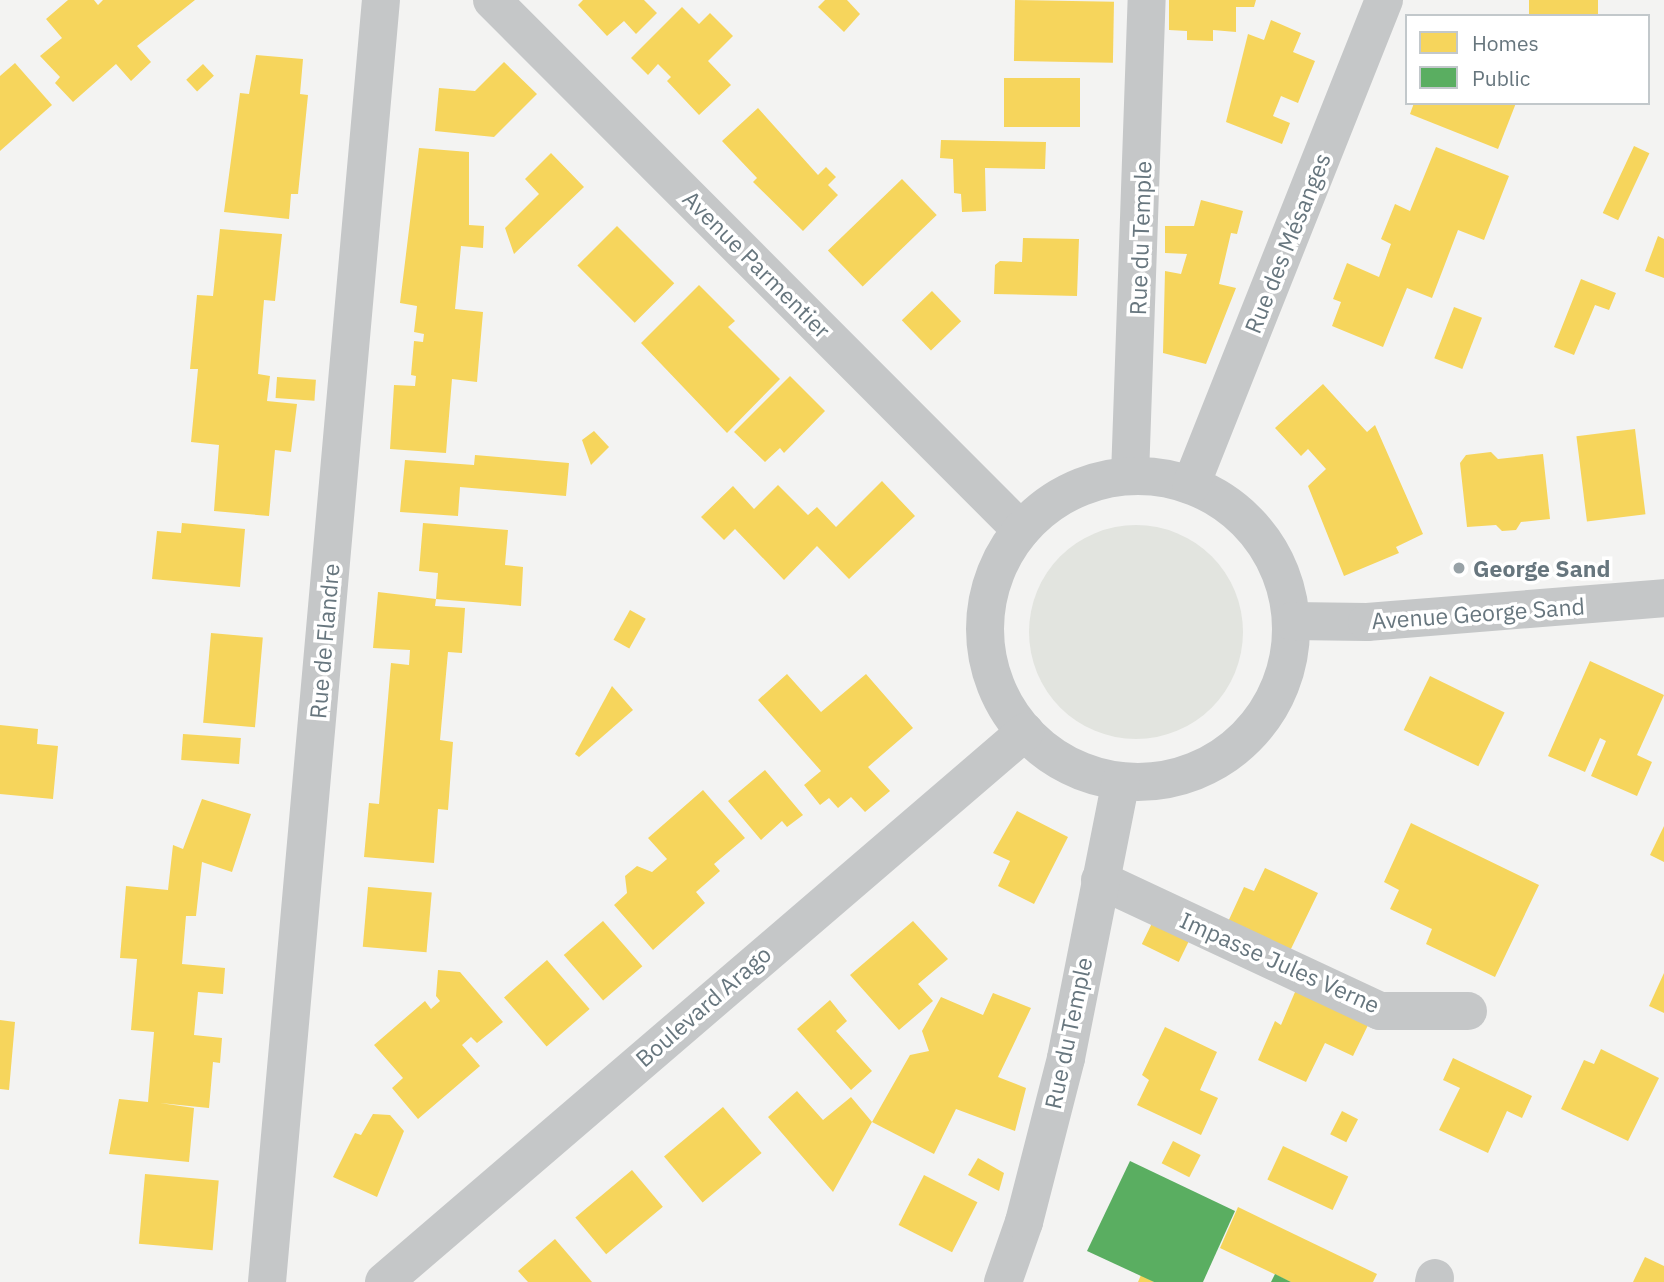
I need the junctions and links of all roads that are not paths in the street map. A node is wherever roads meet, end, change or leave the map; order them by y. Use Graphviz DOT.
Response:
graph roads {
  1 [pos="382,0"];
  2 [pos="492,0"];
  3 [pos="1147,0"];
  4 [pos="1384,0"];
  5 [pos="1130,476"];
  6 [pos="1191,485"];
  7 [pos="1021,530"];
  8 [pos="1664,598"];
  9 [pos="1292,621"];
  10 [pos="1025,732"];
  11 [pos="1121,780"];
  12 [pos="1100,880"];
  13 [pos="1468,1011"];
  14 [pos="267,1282"];
  15 [pos="384,1282"];
  16 [pos="1003,1282"];
  1 -- 14 [label="street, Rue de Flandre"];
  2 -- 7 [label="street, Avenue Parmentier"];
  3 -- 5 [label="street, Rue du Temple"];
  4 -- 6 [label="street, Rue des Mésanges"];
  5 -- 6 [label="street"];
  5 -- 7 [label="street"];
  6 -- 9 [label="street"];
  7 -- 10 [label="street"];
  8 -- 9 [label="street, Avenue George Sand"];
  9 -- 11 [label="street"];
  10 -- 11 [label="street"];
  10 -- 15 [label="street, Boulevard Arago"];
  11 -- 12 [label="street, Rue du Temple"];
  12 -- 13 [label="street, Impasse Jules Verne"];
  12 -- 16 [label="street, Rue du Temple"];
}
